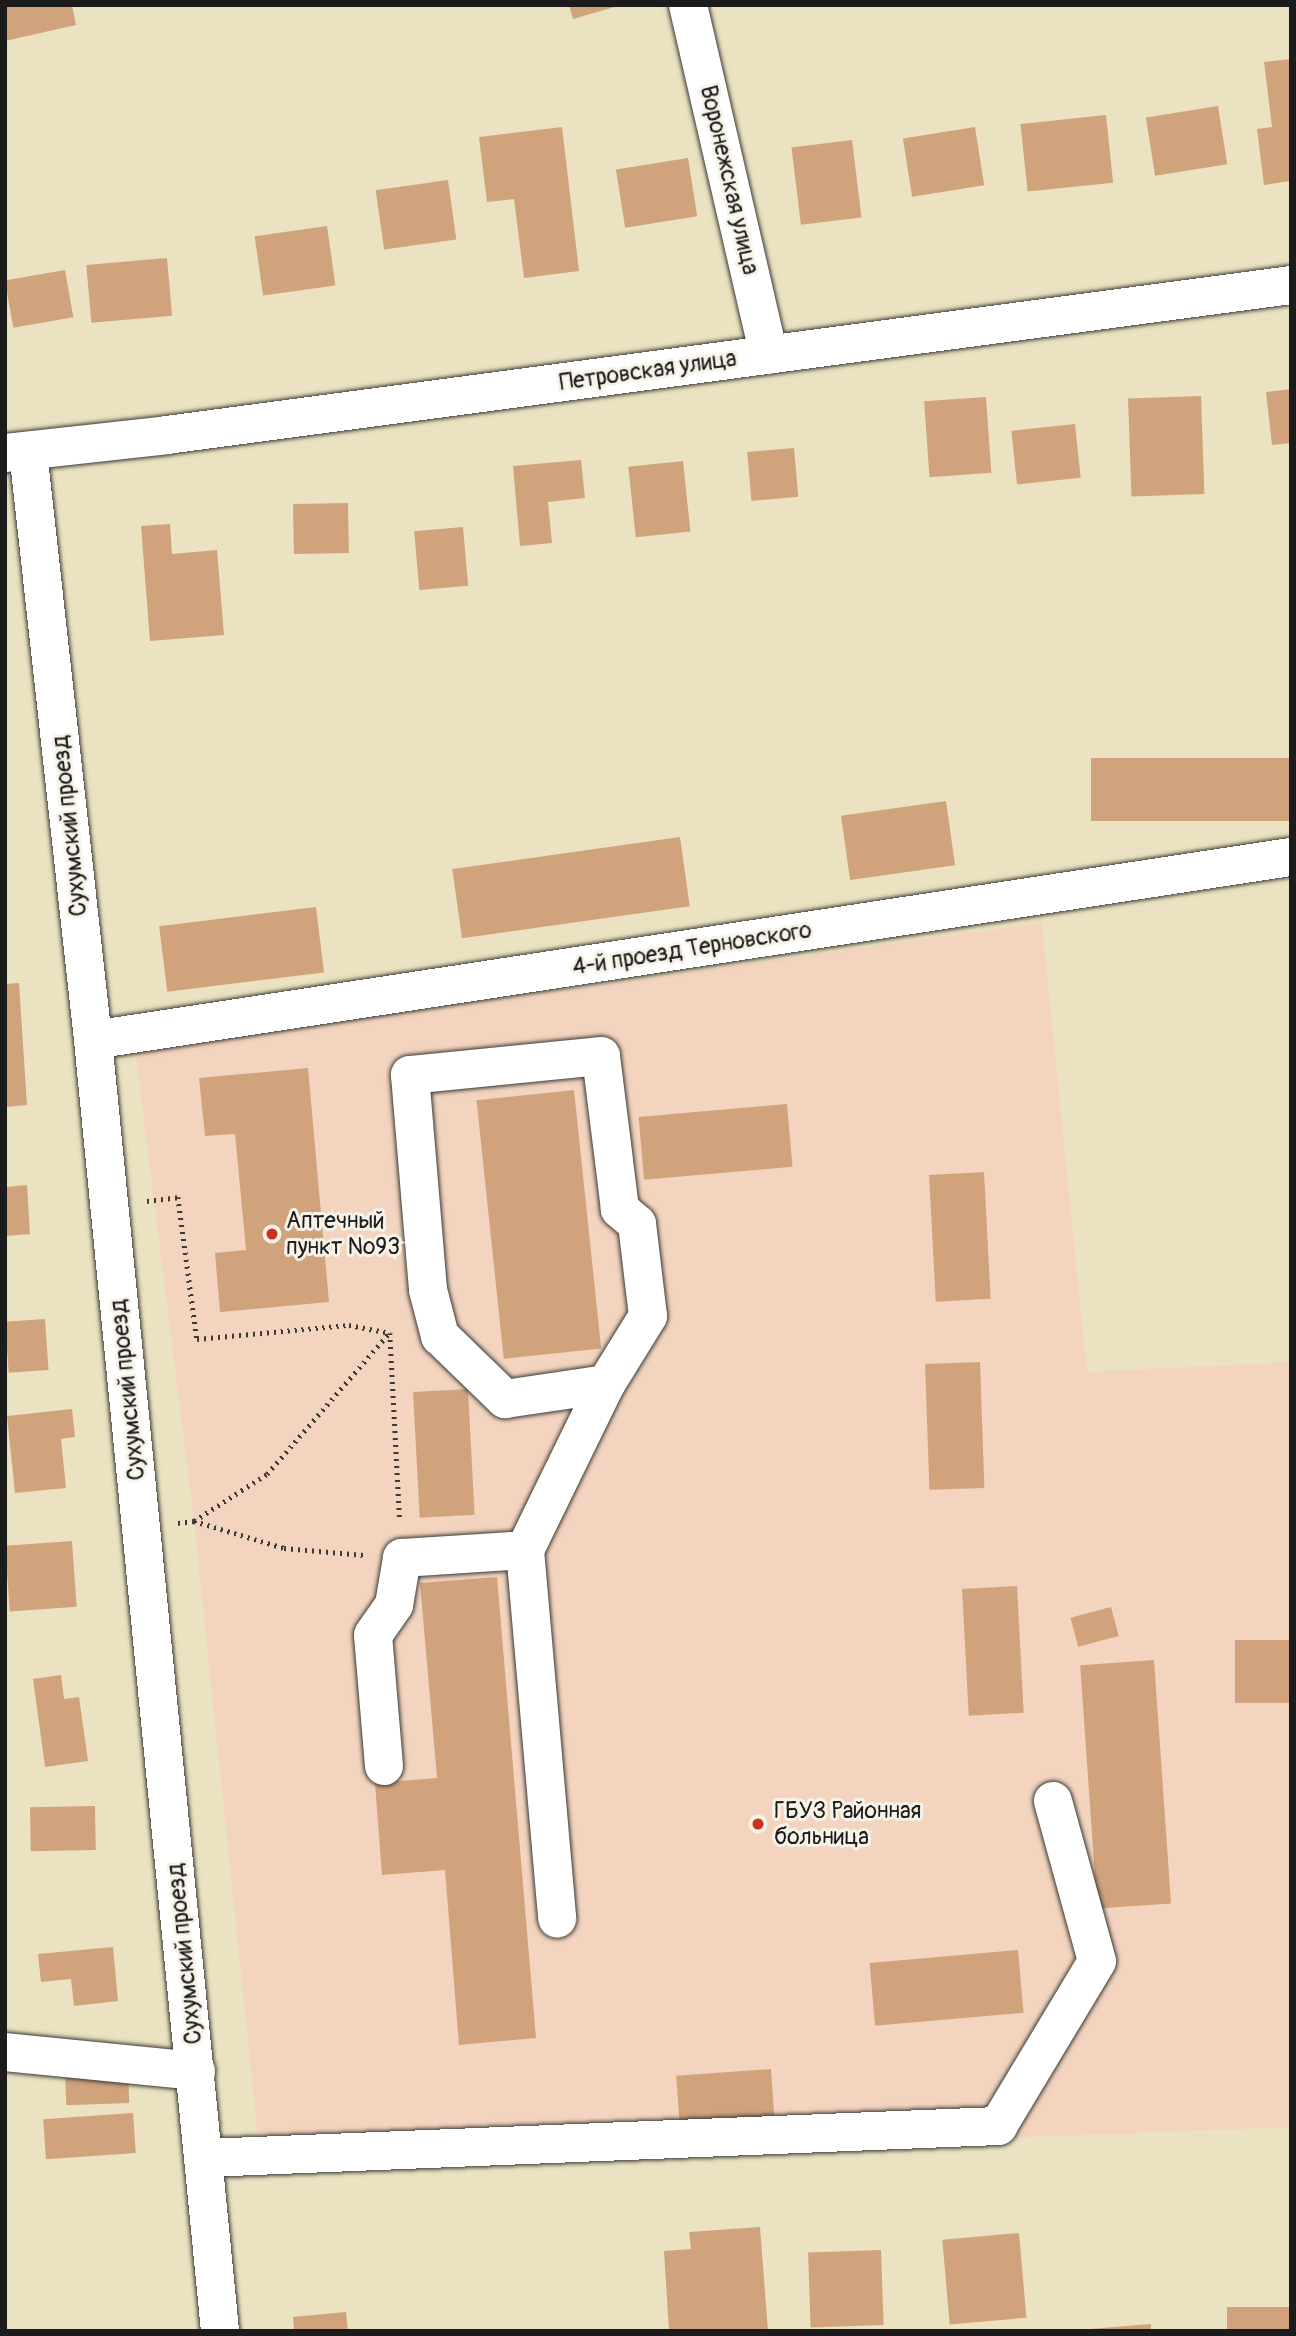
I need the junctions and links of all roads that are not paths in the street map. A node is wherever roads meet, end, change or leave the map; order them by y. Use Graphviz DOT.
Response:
graph roads {
  1 [pos="688,5"];
  2 [pos="1291,285"];
  3 [pos="769,355"];
  4 [pos="17,452"];
  5 [pos="1291,857"];
  6 [pos="93,1040"];
  7 [pos="606,1384"];
  8 [pos="525,1550"];
  9 [pos="384,1766"];
  10 [pos="1053,1801"];
  11 [pos="557,1919"];
  12 [pos="5,2052"];
  13 [pos="196,2071"];
  14 [pos="205,2158"];
  15 [pos="220,2331"];
  1 -- 3 [label="street, Воронежская улица"];
  2 -- 3 [label="street, Петровская улица"];
  3 -- 4 [label="street, Петровская улица"];
  4 -- 6 [label="street, Сухумский проезд"];
  5 -- 6 [label="street, 4-й проезд Терновского"];
  6 -- 13 [label="street, Сухумский проезд"];
  7 -- 7 [label="street"];
  7 -- 8 [label="street"];
  8 -- 9 [label="street"];
  8 -- 11 [label="street"];
  10 -- 14 [label="street"];
  12 -- 13 [label="street"];
  13 -- 14 [label="street, Сухумский проезд"];
  14 -- 15 [label="street, Сухумский проезд"];
}
